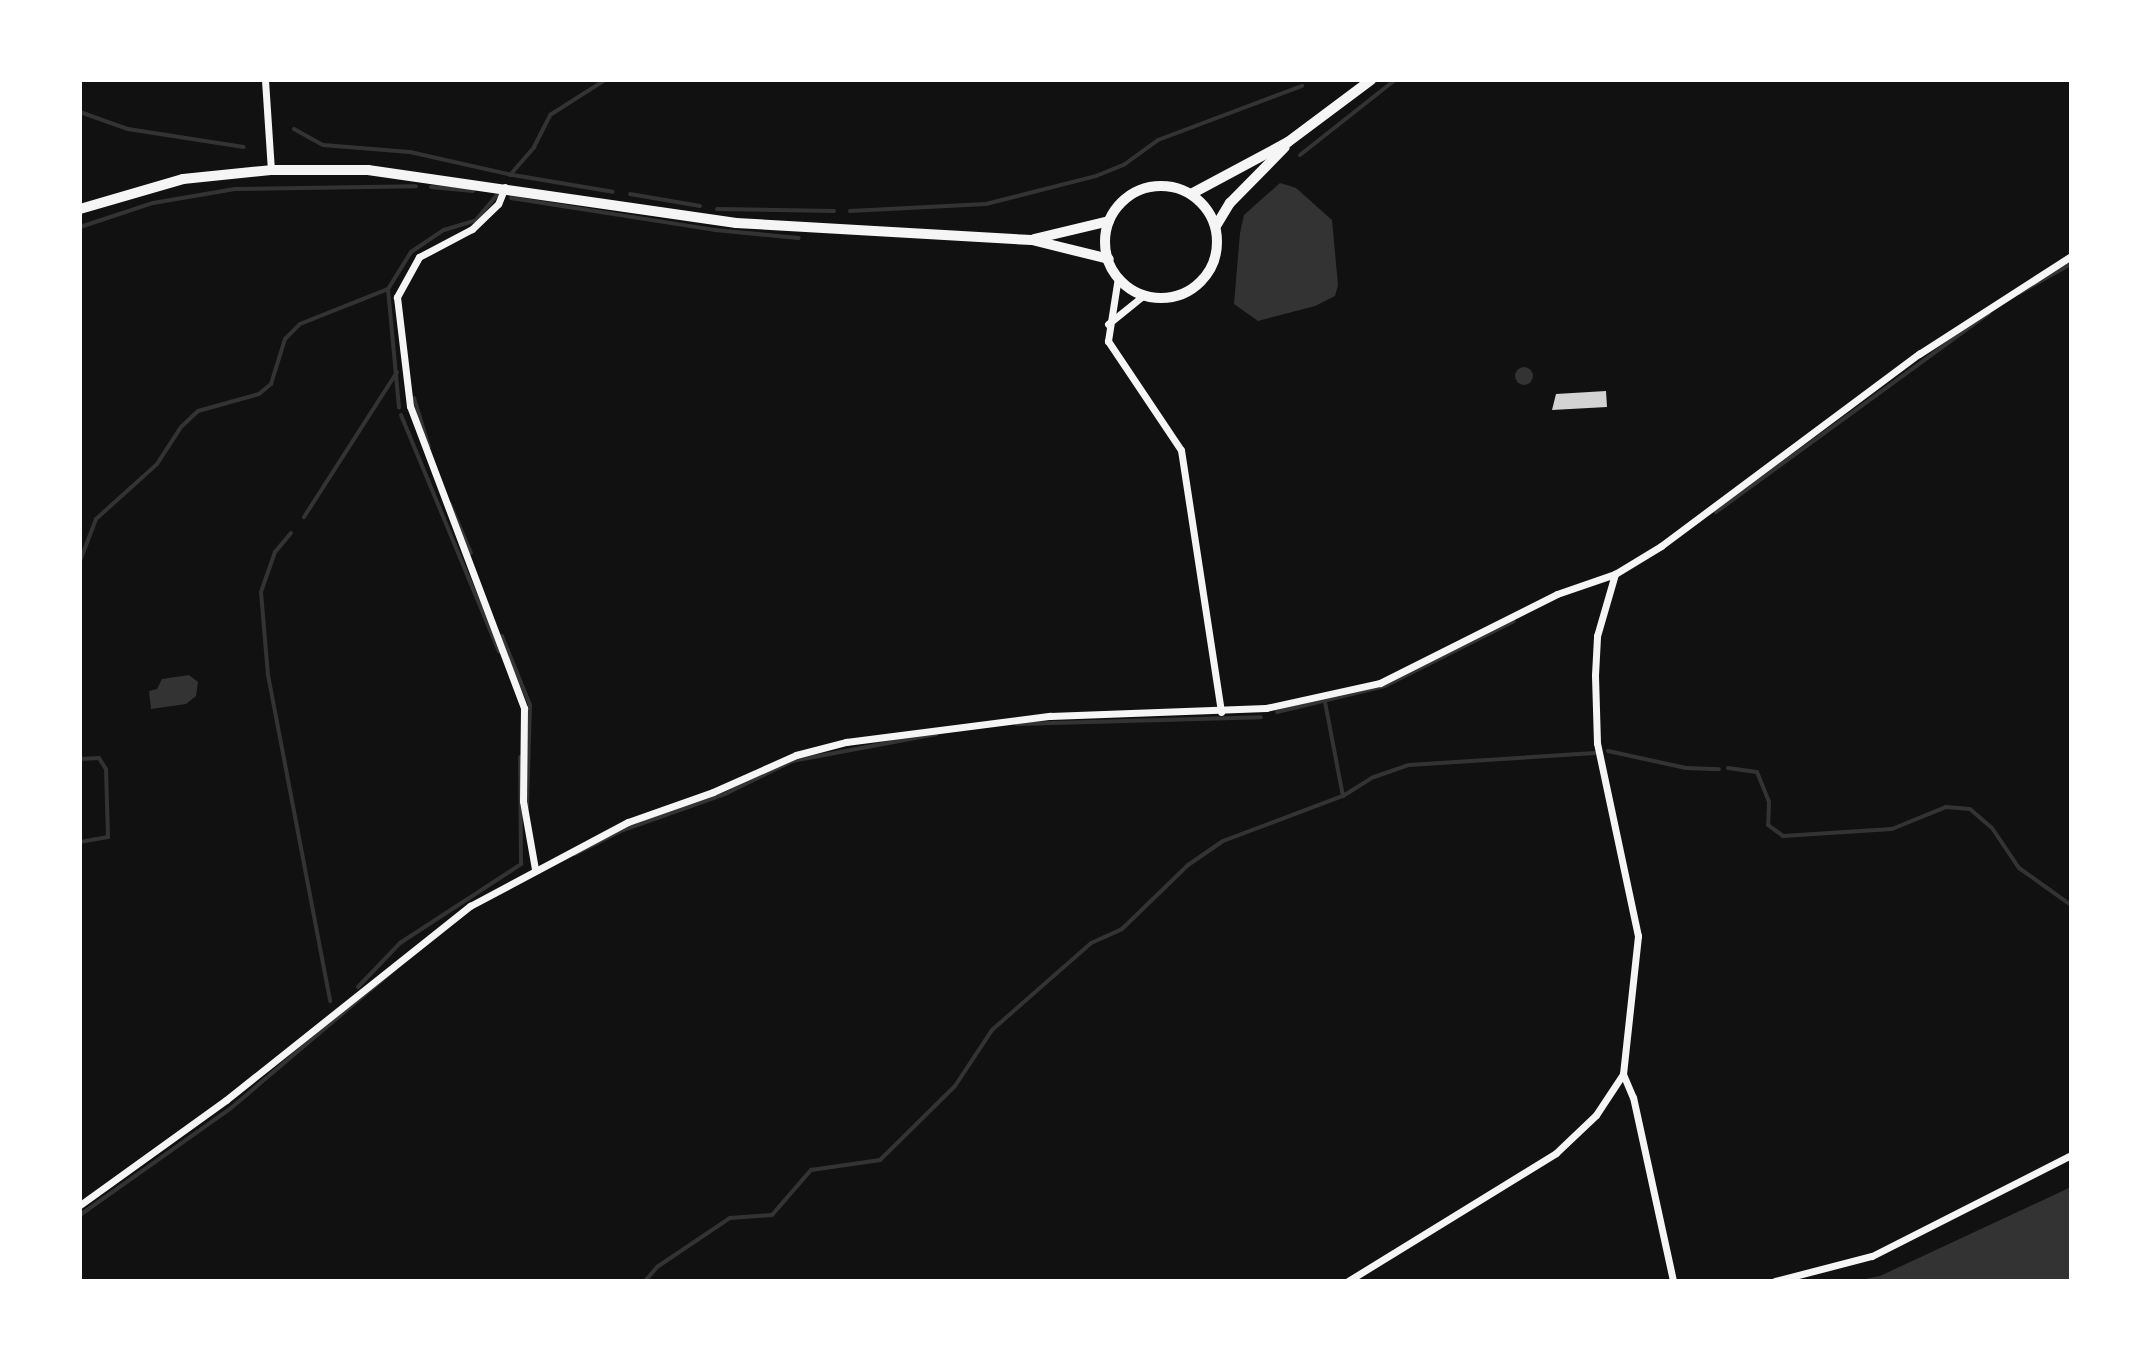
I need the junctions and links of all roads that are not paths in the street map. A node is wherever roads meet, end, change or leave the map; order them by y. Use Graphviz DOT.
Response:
graph roads {
  1 [pos="265,80"];
  2 [pos="1371,80"];
  3 [pos="1288,142"];
  4 [pos="271,170"];
  5 [pos="505,187"];
  6 [pos="1191,194"];
  7 [pos="80,209"];
  8 [pos="1109,221"];
  9 [pos="1216,226"];
  10 [pos="1032,240"];
  11 [pos="2071,256"];
  12 [pos="1109,259"];
  13 [pos="1118,277"];
  14 [pos="1144,295"];
  15 [pos="1107,326"];
  16 [pos="1615,574"];
  17 [pos="1221,712"];
  18 [pos="535,869"];
  19 [pos="1623,1074"];
  20 [pos="2071,1155"];
  21 [pos="80,1205"];
  22 [pos="1348,1281"];
  23 [pos="1673,1281"];
  24 [pos="1775,1281"];
  1 -- 4 [label="street"];
  2 -- 3 [label="main road"];
  3 -- 6 [label="main road"];
  3 -- 9 [label="main road"];
  4 -- 5 [label="main road"];
  4 -- 7 [label="main road"];
  5 -- 10 [label="main road"];
  5 -- 18 [label="street"];
  6 -- 8 [label="main road"];
  6 -- 9 [label="main road"];
  8 -- 10 [label="main road"];
  8 -- 12 [label="main road"];
  9 -- 14 [label="main road"];
  10 -- 12 [label="main road"];
  11 -- 16 [label="street"];
  12 -- 13 [label="main road"];
  13 -- 14 [label="main road"];
  13 -- 15 [label="street"];
  14 -- 15 [label="street"];
  15 -- 17 [label="street"];
  16 -- 17 [label="street"];
  16 -- 19 [label="street"];
  17 -- 18 [label="street"];
  18 -- 21 [label="street"];
  19 -- 22 [label="street"];
  19 -- 23 [label="street"];
  20 -- 24 [label="street"];
}
